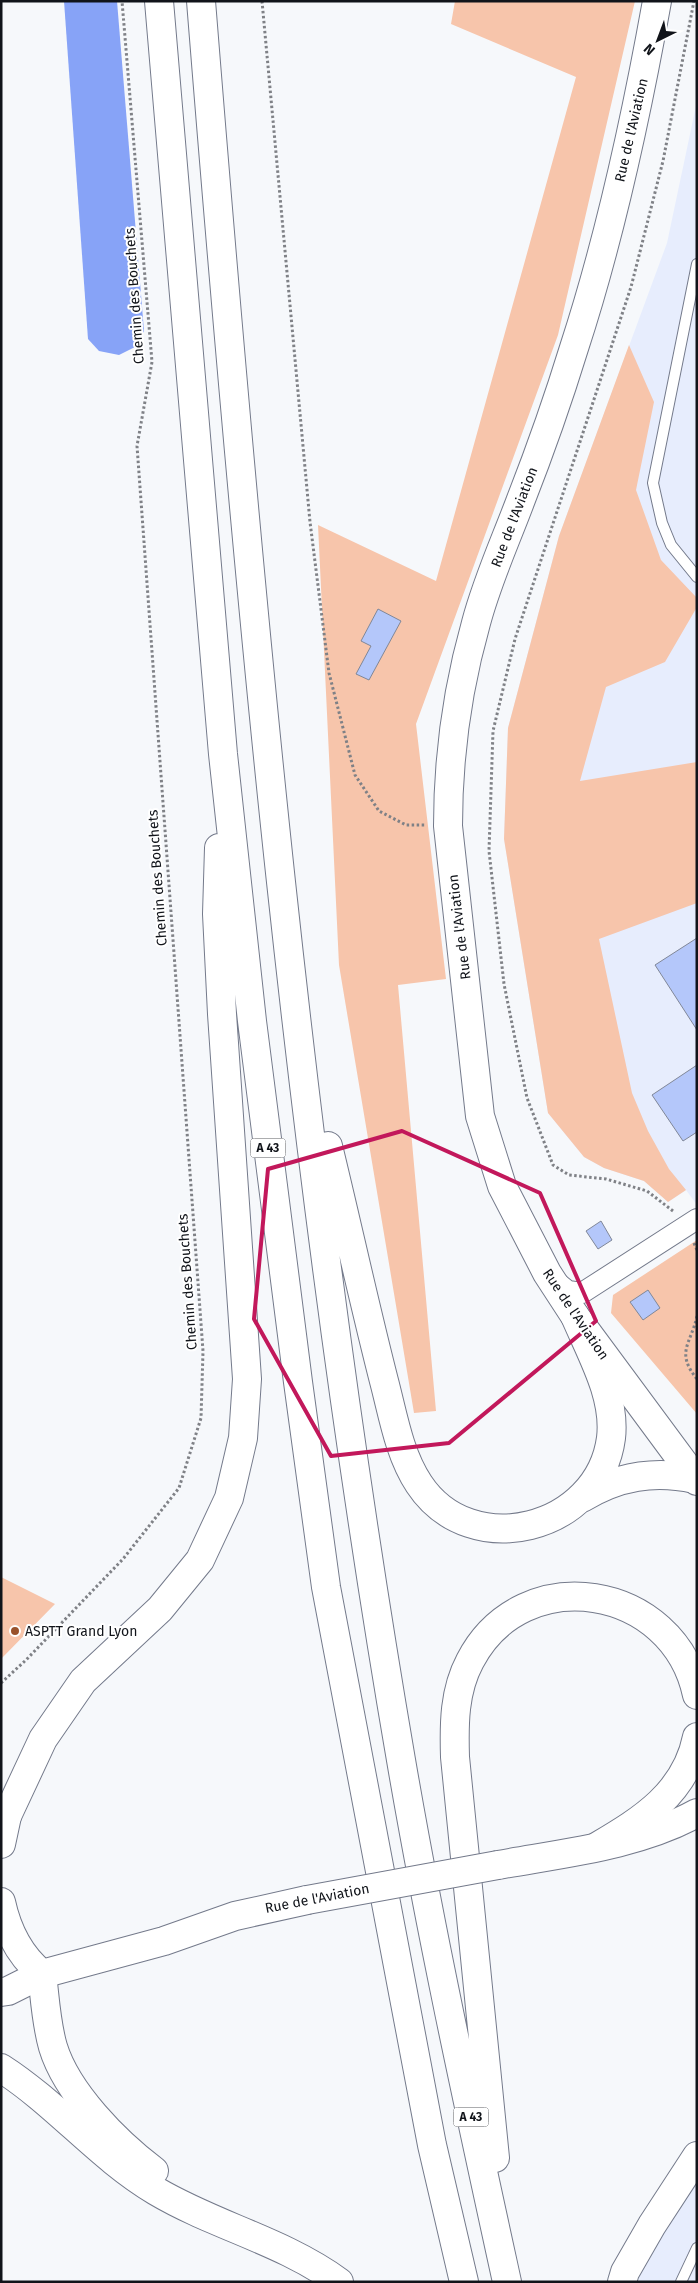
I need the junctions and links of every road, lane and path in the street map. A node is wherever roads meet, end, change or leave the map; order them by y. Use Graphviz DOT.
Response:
graph roads {
  1 [pos="122,1"];
  2 [pos="159,1"];
  3 [pos="201,1"];
  4 [pos="262,1"];
  5 [pos="657,1"];
  6 [pos="694,1"];
  7 [pos="697,264"];
  8 [pos="697,577"];
  9 [pos="223,754"];
  10 [pos="448,826"];
  11 [pos="296,1011"];
  12 [pos="473,1042"];
  13 [pos="691,1223"];
  14 [pos="579,1305"];
  15 [pos="697,1316"];
  16 [pos="697,1378"];
  17 [pos="696,1473"];
  18 [pos="581,1499"];
  19 [pos="1,1683"];
  20 [pos="697,1694"];
  21 [pos="697,1737"];
  22 [pos="697,1813"];
  23 [pos="4,1820"];
  24 [pos="697,1837"];
  25 [pos="1,1844"];
  26 [pos="598,1846"];
  27 [pos="1,1902"];
  28 [pos="1,1972"];
  29 [pos="42,1974"];
  30 [pos="1,1992"];
  31 [pos="1,2068"];
  32 [pos="697,2156"];
  33 [pos="223,2222"];
  34 [pos="697,2248"];
  35 [pos="339,2282"];
  36 [pos="464,2282"];
  37 [pos="508,2282"];
  38 [pos="622,2282"];
  39 [pos="681,2282"];
  1 -- 19 [label="path, Chemin des Bouchets"];
  2 -- 9 [label="main road, A 43"];
  3 -- 11 [label="main road, A 43"];
  4 -- 10 [label="path"];
  5 -- 10 [label="main road, Rue de l'Aviation"];
  6 -- 13 [label="path"];
  7 -- 8 [label="lane"];
  9 -- 23 [label="main road"];
  9 -- 36 [label="main road, A 43"];
  10 -- 12 [label="main road, Rue de l'Aviation"];
  11 -- 18 [label="main road"];
  11 -- 37 [label="main road, A 43"];
  12 -- 14 [label="main road, Rue de l'Aviation"];
  12 -- 14 [label="main road, Rue de l'Aviation"];
  13 -- 14 [label="street"];
  14 -- 17 [label="main road, Rue de l'Aviation"];
  14 -- 18 [label="main road"];
  15 -- 16 [label="path"];
  17 -- 18 [label="main road"];
  20 -- 37 [label="main road"];
  21 -- 26 [label="main road"];
  22 -- 26 [label="main road, Rue de l'Aviation"];
  23 -- 25 [label="main road"];
  24 -- 26 [label="main road, Rue de l'Aviation"];
  26 -- 29 [label="main road, Rue de l'Aviation, bridge"];
  27 -- 29 [label="main road"];
  28 -- 29 [label="main road, Rue de l'Aviation"];
  29 -- 30 [label="main road, Rue de l'Aviation"];
  29 -- 33 [label="main road"];
  31 -- 33 [label="main road"];
  32 -- 38 [label="main road"];
  33 -- 35 [label="main road"];
  34 -- 39 [label="lane"];
}
